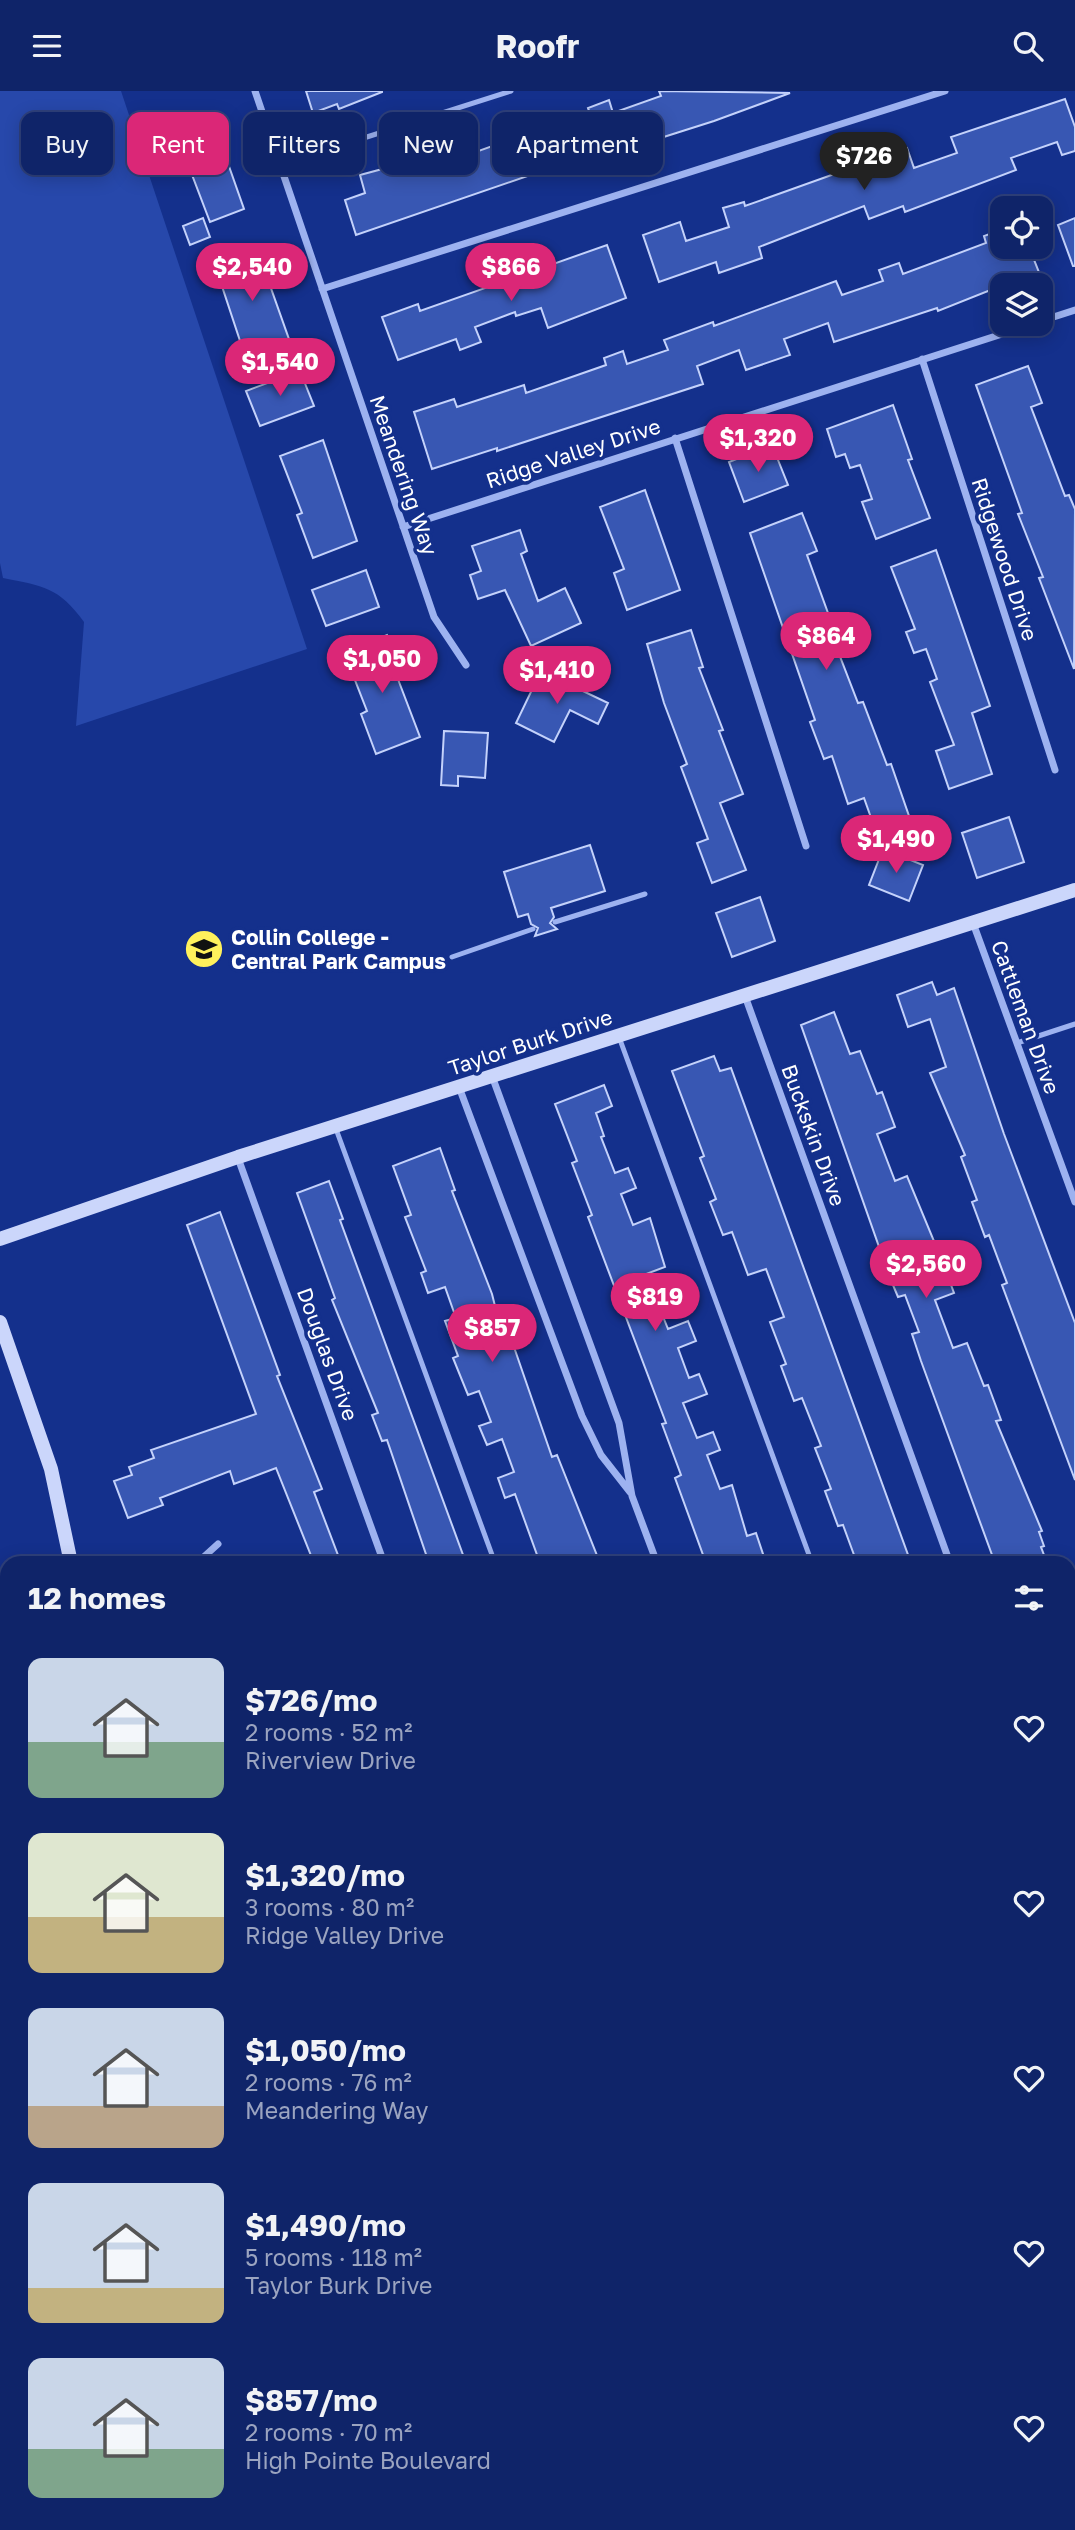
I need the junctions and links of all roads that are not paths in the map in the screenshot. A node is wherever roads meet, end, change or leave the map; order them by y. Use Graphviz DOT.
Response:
graph roads {
  1 [pos="255,91"];
  2 [pos="511,91"];
  3 [pos="945,91"];
  4 [pos="262,112"];
  5 [pos="365,138"];
  6 [pos="282,175"];
  7 [pos="322,289"];
  8 [pos="1075,310"];
  9 [pos="1053,317"];
  10 [pos="995,336"];
  11 [pos="922,359"];
  12 [pos="675,438"];
  13 [pos="403,527"];
  14 [pos="466,665"];
  15 [pos="1055,769"];
  16 [pos="806,846"];
  17 [pos="1075,890"];
  18 [pos="645,894"];
  19 [pos="555,922"];
  20 [pos="973,923"];
  21 [pos="533,929"];
  22 [pos="452,957"];
  23 [pos="745,996"];
  24 [pos="1075,1024"];
  25 [pos="618,1035"];
  26 [pos="1017,1043"];
  27 [pos="492,1075"];
  28 [pos="460,1087"];
  29 [pos="335,1126"];
  30 [pos="238,1157"];
  31 [pos="1075,1202"];
  32 [pos="0,1239"];
  33 [pos="0,1321"];
  34 [pos="632,1496"];
  35 [pos="218,1545"];
  36 [pos="70,1556"];
  37 [pos="205,1556"];
  38 [pos="381,1556"];
  39 [pos="492,1556"];
  40 [pos="654,1556"];
  41 [pos="809,1556"];
  42 [pos="947,1556"];
  1 -- 4 [label="street, Meandering Way"];
  2 -- 5 [label="lane"];
  3 -- 7 [label="street"];
  6 -- 7 [label="street, Meandering Way"];
  7 -- 13 [label="street, Meandering Way"];
  8 -- 9 [label="street"];
  10 -- 11 [label="street, Ridge Valley Drive"];
  11 -- 12 [label="street, Ridge Valley Drive"];
  11 -- 15 [label="street, Ridgewood Drive"];
  12 -- 13 [label="street, Ridge Valley Drive"];
  12 -- 16 [label="street"];
  13 -- 14 [label="street, Meandering Way"];
  17 -- 20 [label="street, Taylor Burk Drive"];
  18 -- 19 [label="lane"];
  20 -- 23 [label="street, Taylor Burk Drive"];
  20 -- 26 [label="street, Cattleman Drive"];
  21 -- 22 [label="lane"];
  23 -- 25 [label="street, Taylor Burk Drive"];
  23 -- 42 [label="street, Buckskin Drive"];
  24 -- 26 [label="lane"];
  25 -- 27 [label="street, Taylor Burk Drive"];
  25 -- 41 [label="lane"];
  26 -- 31 [label="street, Cattleman Drive"];
  27 -- 28 [label="street, Taylor Burk Drive"];
  27 -- 34 [label="street"];
  28 -- 29 [label="street, Taylor Burk Drive"];
  28 -- 34 [label="street"];
  29 -- 30 [label="street, Taylor Burk Drive"];
  29 -- 39 [label="lane"];
  30 -- 32 [label="street, Taylor Burk Drive"];
  30 -- 38 [label="street, Douglas Drive"];
  33 -- 36 [label="street"];
  34 -- 40 [label="street"];
  35 -- 37 [label="street"];
}
